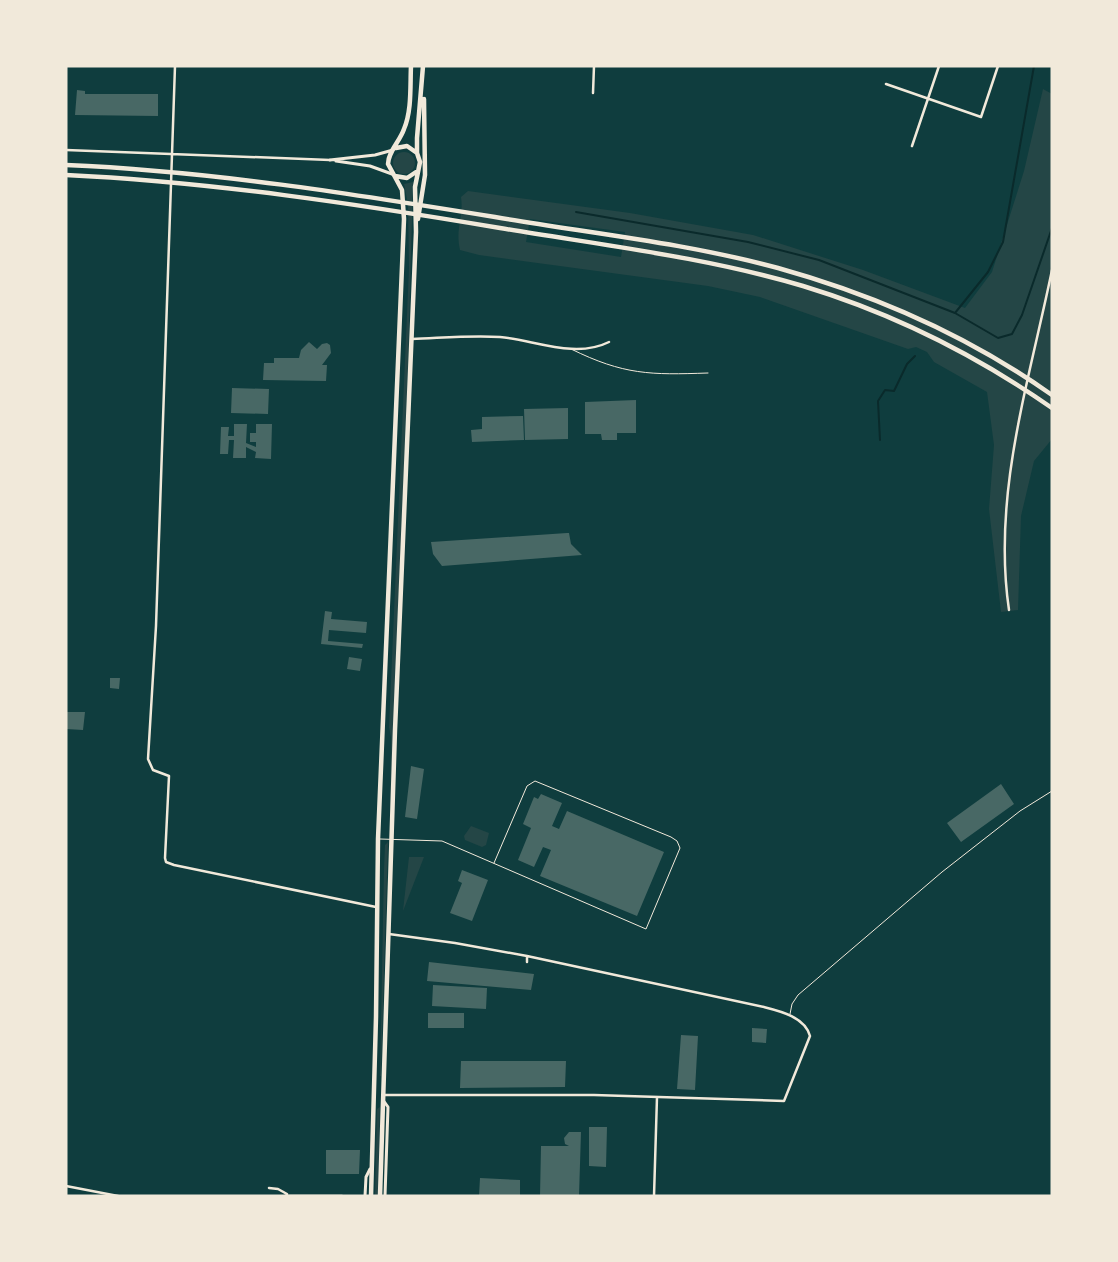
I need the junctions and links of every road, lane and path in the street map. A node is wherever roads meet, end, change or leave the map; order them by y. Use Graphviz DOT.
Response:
graph roads {
  1 [pos="175,66"];
  2 [pos="411,66"];
  3 [pos="424,66"];
  4 [pos="594,66"];
  5 [pos="939,66"];
  6 [pos="998,66"];
  7 [pos="423,81"];
  8 [pos="886,84"];
  9 [pos="593,93"];
  10 [pos="927,98"];
  11 [pos="912,146"];
  12 [pos="394,149"];
  13 [pos="66,150"];
  14 [pos="417,153"];
  15 [pos="172,154"];
  16 [pos="330,160"];
  17 [pos="66,165"];
  18 [pos="417,171"];
  19 [pos="66,175"];
  20 [pos="394,175"];
  21 [pos="416,232"];
  22 [pos="1052,270"];
  23 [pos="412,339"];
  24 [pos="609,342"];
  25 [pos="568,348"];
  26 [pos="708,373"];
  27 [pos="1052,395"];
  28 [pos="1052,408"];
  29 [pos="1009,610"];
  30 [pos="1052,791"];
  31 [pos="378,839"];
  32 [pos="391,840"];
  33 [pos="494,863"];
  34 [pos="378,907"];
  35 [pos="388,934"];
  36 [pos="527,956"];
  37 [pos="527,962"];
  38 [pos="791,1015"];
  39 [pos="383,1097"];
  40 [pos="657,1097"];
  41 [pos="371,1168"];
  42 [pos="66,1186"];
  43 [pos="269,1188"];
  44 [pos="365,1194"];
  45 [pos="371,1194"];
  46 [pos="380,1194"];
  47 [pos="286,1195"];
  48 [pos="118,1196"];
  49 [pos="342,1196"];
  50 [pos="385,1196"];
  51 [pos="654,1196"];
  1 -- 15 [label="street"];
  2 -- 12 [label="highway"];
  3 -- 7 [label="highway"];
  4 -- 9 [label="street"];
  5 -- 10 [label="street"];
  6 -- 10 [label="street"];
  7 -- 14 [label="highway"];
  7 -- 21 [label="highway"];
  8 -- 10 [label="street"];
  10 -- 11 [label="street"];
  12 -- 14 [label="highway"];
  12 -- 16 [label="street"];
  12 -- 20 [label="highway"];
  13 -- 15 [label="street"];
  14 -- 18 [label="highway"];
  15 -- 16 [label="street"];
  15 -- 34 [label="street"];
  16 -- 20 [label="street"];
  17 -- 27 [label="highway"];
  18 -- 20 [label="highway"];
  18 -- 21 [label="highway"];
  19 -- 28 [label="highway"];
  20 -- 31 [label="highway"];
  21 -- 23 [label="highway"];
  22 -- 29 [label="street"];
  23 -- 25 [label="street"];
  23 -- 32 [label="highway"];
  24 -- 25 [label="street"];
  25 -- 26 [label="lane"];
  30 -- 38 [label="lane"];
  31 -- 32 [label="lane"];
  31 -- 34 [label="highway"];
  32 -- 33 [label="lane"];
  32 -- 35 [label="highway"];
  33 -- 33 [label="lane"];
  34 -- 41 [label="highway"];
  35 -- 36 [label="street"];
  35 -- 39 [label="highway"];
  36 -- 37 [label="street"];
  36 -- 38 [label="street"];
  38 -- 40 [label="street"];
  39 -- 40 [label="street"];
  39 -- 46 [label="highway"];
  39 -- 50 [label="street"];
  40 -- 51 [label="street"];
  41 -- 44 [label="street"];
  41 -- 45 [label="highway"];
  42 -- 48 [label="street"];
  43 -- 47 [label="street"];
  47 -- 49 [label="street"];
}
